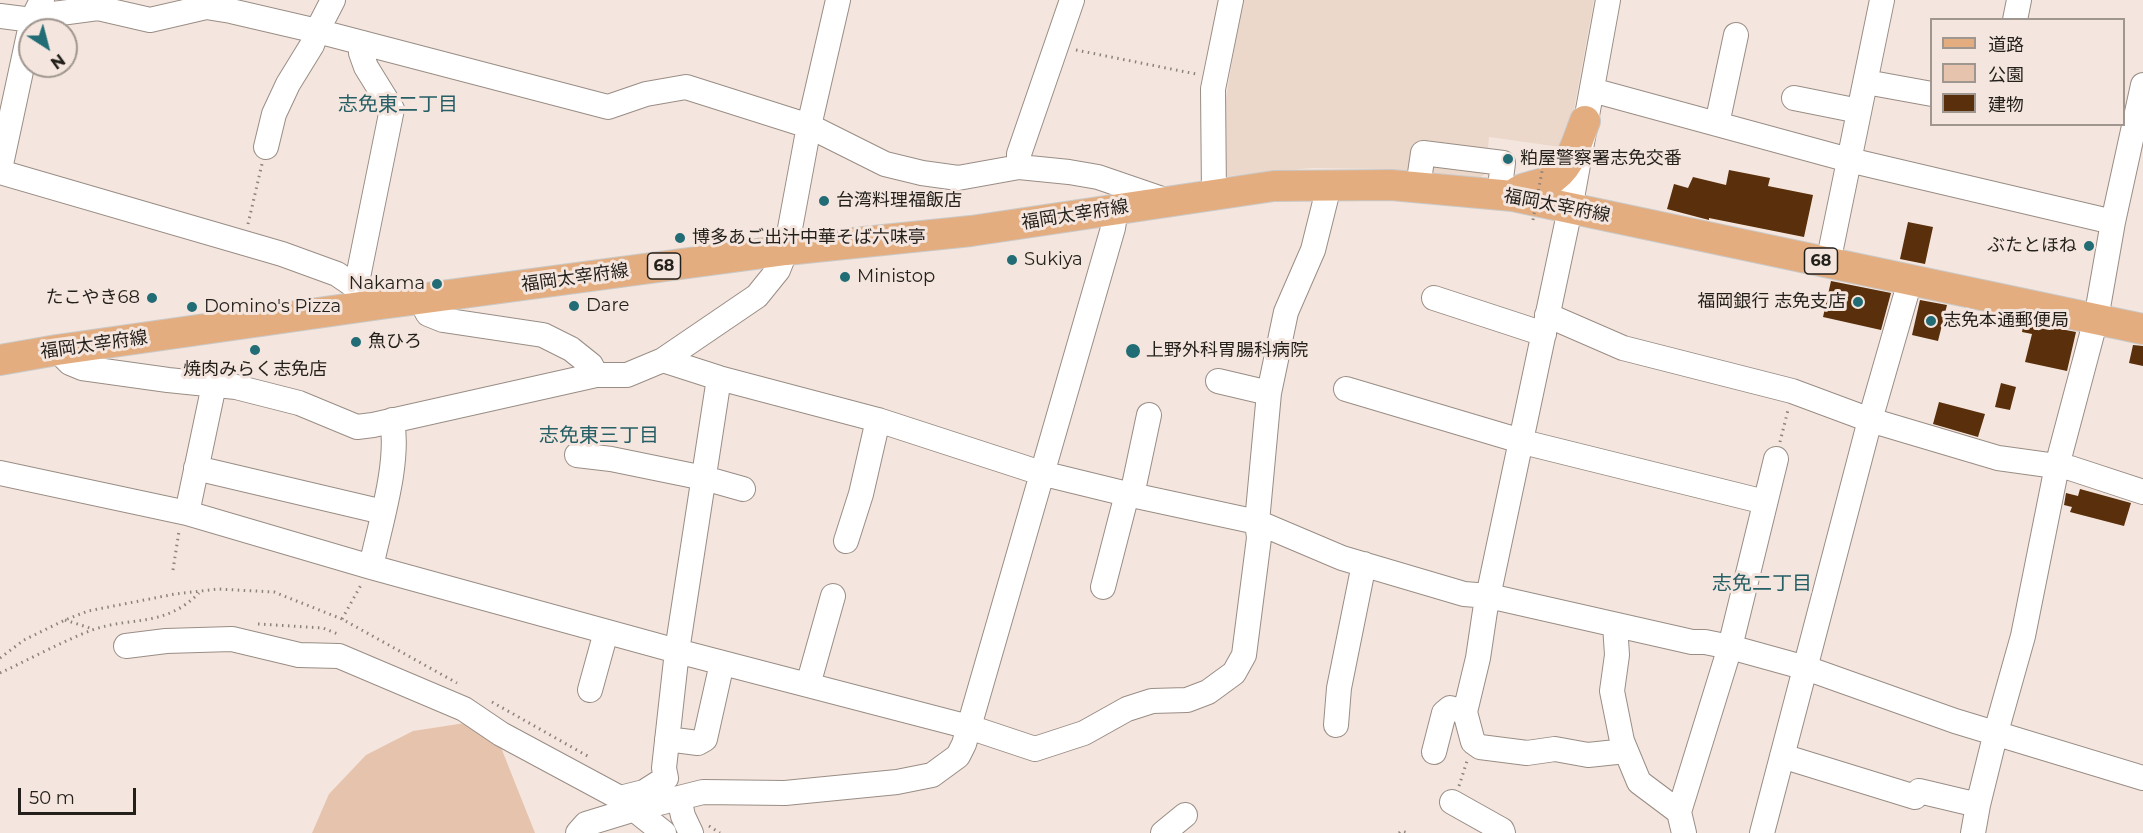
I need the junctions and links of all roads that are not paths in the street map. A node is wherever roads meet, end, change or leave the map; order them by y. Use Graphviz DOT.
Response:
graph roads {
  1 [pos="333,0"];
  2 [pos="838,0"];
  3 [pos="1072,0"];
  4 [pos="1231,0"];
  5 [pos="1608,0"];
  6 [pos="1882,0"];
  7 [pos="2019,0"];
  8 [pos="37,10"];
  9 [pos="0,15"];
  10 [pos="2015,18"];
  11 [pos="317,31"];
  12 [pos="1736,35"];
  13 [pos="363,43"];
  14 [pos="1866,82"];
  15 [pos="2125,84"];
  16 [pos="2143,86"];
  17 [pos="1592,90"];
  18 [pos="1930,94"];
  19 [pos="1794,98"];
  20 [pos="1859,111"];
  21 [pos="1586,121"];
  22 [pos="1717,124"];
  23 [pos="809,126"];
  24 [pos="2127,126"];
  25 [pos="266,147"];
  26 [pos="1849,160"];
  27 [pos="1019,167"];
  28 [pos="0,171"];
  29 [pos="1329,186"];
  30 [pos="1418,187"];
  31 [pos="1214,195"];
  32 [pos="1506,195"];
  33 [pos="1168,201"];
  34 [pos="1116,209"];
  35 [pos="1570,209"];
  36 [pos="2113,222"];
  37 [pos="786,250"];
  38 [pos="1828,263"];
  39 [pos="1910,280"];
  40 [pos="356,287"];
  41 [pos="1434,298"];
  42 [pos="420,299"];
  43 [pos="381,304"];
  44 [pos="2096,319"];
  45 [pos="1546,325"];
  46 [pos="2143,329"];
  47 [pos="57,350"];
  48 [pos="0,360"];
  49 [pos="663,360"];
  50 [pos="596,375"];
  51 [pos="719,378"];
  52 [pos="1218,381"];
  53 [pos="214,385"];
  54 [pos="1346,389"];
  55 [pos="1269,393"];
  56 [pos="1149,415"];
  57 [pos="392,420"];
  58 [pos="878,420"];
  59 [pos="1870,420"];
  60 [pos="1522,440"];
  61 [pos="577,455"];
  62 [pos="1776,459"];
  63 [pos="2057,466"];
  64 [pos="196,468"];
  65 [pos="0,473"];
  66 [pos="1041,473"];
  67 [pos="704,478"];
  68 [pos="743,489"];
  69 [pos="2143,492"];
  70 [pos="1130,494"];
  71 [pos="1765,502"];
  72 [pos="185,512"];
  73 [pos="382,512"];
  74 [pos="1257,522"];
  75 [pos="846,541"];
  76 [pos="1364,564"];
  77 [pos="371,567"];
  78 [pos="1103,587"];
  79 [pos="833,596"];
  80 [pos="1489,596"];
  81 [pos="1615,625"];
  82 [pos="606,632"];
  83 [pos="126,646"];
  84 [pos="1730,647"];
  85 [pos="677,651"];
  86 [pos="722,663"];
  87 [pos="1806,668"];
  88 [pos="808,685"];
  89 [pos="590,690"];
  90 [pos="1465,712"];
  91 [pos="1336,725"];
  92 [pos="969,727"];
  93 [pos="1996,732"];
  94 [pos="667,740"];
  95 [pos="1626,751"];
  96 [pos="1434,752"];
  97 [pos="1782,756"];
  98 [pos="2143,778"];
  99 [pos="679,798"];
  100 [pos="1452,802"];
  101 [pos="628,803"];
  102 [pos="1978,805"];
  103 [pos="1185,815"];
  104 [pos="1682,822"];
  105 [pos="578,833"];
  106 [pos="663,833"];
  107 [pos="691,833"];
  108 [pos="1163,833"];
  109 [pos="1503,833"];
  110 [pos="1762,833"];
  111 [pos="1973,833"];
  1 -- 11 [label="street"];
  2 -- 23 [label="street"];
  3 -- 27 [label="street"];
  4 -- 31 [label="street"];
  5 -- 17 [label="street"];
  6 -- 14 [label="street"];
  7 -- 10 [label="street"];
  8 -- 9 [label="street"];
  8 -- 11 [label="street"];
  8 -- 28 [label="street"];
  11 -- 13 [label="street"];
  11 -- 25 [label="street"];
  12 -- 22 [label="street"];
  13 -- 23 [label="street"];
  13 -- 40 [label="street"];
  14 -- 18 [label="street"];
  14 -- 20 [label="street"];
  15 -- 16 [label="street"];
  16 -- 24 [label="street"];
  17 -- 21 [label="street"];
  17 -- 22 [label="street"];
  19 -- 20 [label="street"];
  20 -- 26 [label="street"];
  21 -- 32 [label="main road"];
  21 -- 35 [label="street"];
  22 -- 26 [label="street"];
  23 -- 27 [label="street"];
  23 -- 37 [label="street"];
  24 -- 36 [label="street"];
  26 -- 36 [label="street"];
  26 -- 38 [label="street"];
  27 -- 33 [label="street"];
  28 -- 40 [label="street"];
  29 -- 30 [label="main road, 福岡太宰府線 / 68"];
  29 -- 31 [label="main road, 福岡太宰府線 / 68"];
  29 -- 55 [label="street"];
  30 -- 32 [label="main road, 福岡太宰府線 / 68"];
  30 -- 32 [label="street"];
  31 -- 33 [label="main road, 福岡太宰府線 / 68"];
  32 -- 35 [label="main road, 福岡太宰府線 / 68"];
  33 -- 34 [label="main road, 福岡太宰府線 / 68"];
  34 -- 37 [label="main road, 福岡太宰府線 / 68"];
  34 -- 66 [label="street"];
  35 -- 38 [label="main road, 福岡太宰府線 / 68"];
  35 -- 45 [label="street"];
  36 -- 44 [label="street"];
  37 -- 42 [label="main road, 福岡太宰府線 / 68"];
  37 -- 49 [label="street"];
  38 -- 39 [label="main road, 福岡太宰府線 / 68"];
  39 -- 44 [label="main road, 福岡太宰府線 / 68"];
  39 -- 59 [label="street"];
  40 -- 43 [label="street"];
  41 -- 45 [label="street"];
  42 -- 43 [label="main road, 福岡太宰府線 / 68"];
  42 -- 50 [label="street"];
  43 -- 47 [label="main road, 福岡太宰府線 / 68"];
  44 -- 46 [label="main road, 福岡太宰府線 / 68"];
  44 -- 63 [label="street"];
  45 -- 59 [label="street"];
  45 -- 60 [label="street"];
  47 -- 48 [label="main road, 福岡太宰府線 / 68"];
  47 -- 53 [label="street"];
  49 -- 50 [label="street"];
  49 -- 51 [label="street"];
  50 -- 57 [label="street"];
  51 -- 58 [label="street"];
  51 -- 67 [label="street"];
  52 -- 55 [label="street"];
  53 -- 57 [label="street"];
  53 -- 64 [label="street"];
  54 -- 60 [label="street"];
  55 -- 74 [label="street"];
  56 -- 70 [label="street"];
  57 -- 73 [label="street"];
  58 -- 66 [label="street"];
  58 -- 75 [label="street"];
  59 -- 63 [label="street"];
  59 -- 87 [label="street"];
  60 -- 71 [label="street"];
  60 -- 80 [label="street"];
  61 -- 67 [label="street"];
  62 -- 71 [label="street"];
  63 -- 69 [label="street"];
  63 -- 93 [label="street"];
  64 -- 72 [label="street"];
  64 -- 73 [label="street"];
  65 -- 72 [label="street"];
  66 -- 70 [label="street"];
  66 -- 92 [label="street"];
  67 -- 68 [label="street"];
  67 -- 85 [label="street"];
  70 -- 74 [label="street"];
  70 -- 78 [label="street"];
  71 -- 84 [label="street"];
  72 -- 77 [label="street"];
  73 -- 77 [label="street"];
  74 -- 76 [label="street"];
  74 -- 92 [label="street"];
  76 -- 80 [label="street"];
  76 -- 91 [label="street"];
  77 -- 82 [label="street"];
  79 -- 88 [label="street"];
  80 -- 81 [label="street"];
  80 -- 90 [label="street"];
  81 -- 84 [label="street"];
  81 -- 95 [label="street"];
  82 -- 85 [label="street"];
  82 -- 89 [label="street"];
  83 -- 101 [label="street"];
  84 -- 87 [label="street"];
  84 -- 104 [label="street"];
  85 -- 86 [label="street"];
  85 -- 94 [label="street"];
  86 -- 88 [label="street"];
  86 -- 94 [label="street"];
  87 -- 93 [label="street"];
  87 -- 97 [label="street"];
  88 -- 92 [label="street"];
  90 -- 95 [label="street"];
  90 -- 96 [label="street"];
  92 -- 99 [label="street"];
  93 -- 98 [label="street"];
  93 -- 102 [label="street"];
  94 -- 101 [label="street"];
  95 -- 104 [label="street"];
  97 -- 102 [label="street"];
  97 -- 110 [label="street"];
  99 -- 101 [label="street"];
  99 -- 107 [label="street"];
  100 -- 109 [label="street"];
  101 -- 105 [label="street"];
  101 -- 106 [label="street"];
  102 -- 111 [label="street"];
  103 -- 108 [label="street"];
}
